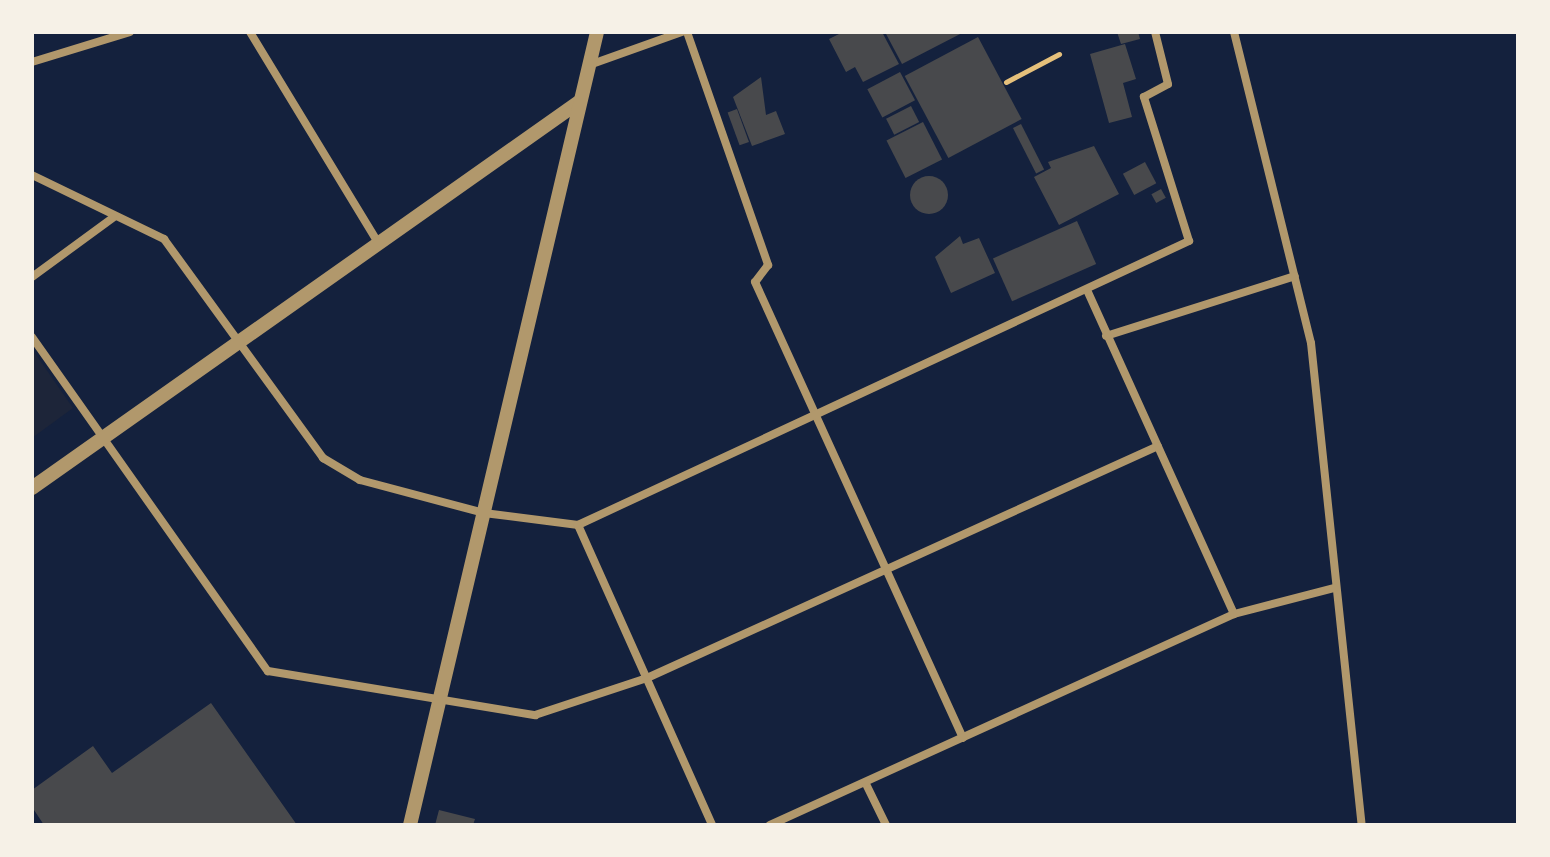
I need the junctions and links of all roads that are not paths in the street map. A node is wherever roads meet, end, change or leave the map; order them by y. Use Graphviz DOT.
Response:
graph roads {
  1 [pos="130,32"];
  2 [pos="250,32"];
  3 [pos="597,32"];
  4 [pos="684,32"];
  5 [pos="1155,32"];
  6 [pos="1234,32"];
  7 [pos="32,62"];
  8 [pos="592,64"];
  9 [pos="579,102"];
  10 [pos="32,175"];
  11 [pos="114,217"];
  12 [pos="377,241"];
  13 [pos="1295,276"];
  14 [pos="32,277"];
  15 [pos="1087,290"];
  16 [pos="1106,336"];
  17 [pos="32,337"];
  18 [pos="239,340"];
  19 [pos="815,417"];
  20 [pos="101,439"];
  21 [pos="1158,446"];
  22 [pos="32,488"];
  23 [pos="484,513"];
  24 [pos="578,525"];
  25 [pos="887,568"];
  26 [pos="1334,588"];
  27 [pos="1234,614"];
  28 [pos="647,678"];
  29 [pos="437,701"];
  30 [pos="963,738"];
  31 [pos="866,784"];
  32 [pos="410,825"];
  33 [pos="712,825"];
  34 [pos="770,825"];
  35 [pos="886,825"];
  36 [pos="1362,825"];
  1 -- 7 [label="street"];
  2 -- 12 [label="street"];
  3 -- 8 [label="street"];
  4 -- 8 [label="street"];
  4 -- 19 [label="street"];
  5 -- 15 [label="street"];
  6 -- 13 [label="street"];
  8 -- 9 [label="street"];
  9 -- 12 [label="street"];
  9 -- 23 [label="street"];
  10 -- 11 [label="street"];
  11 -- 14 [label="street"];
  11 -- 18 [label="street"];
  12 -- 18 [label="street"];
  13 -- 16 [label="street"];
  13 -- 26 [label="street"];
  15 -- 16 [label="street"];
  15 -- 19 [label="street"];
  16 -- 21 [label="street"];
  17 -- 20 [label="street"];
  18 -- 20 [label="street"];
  18 -- 23 [label="street"];
  19 -- 24 [label="street"];
  19 -- 25 [label="street"];
  20 -- 22 [label="street"];
  20 -- 29 [label="street"];
  21 -- 25 [label="street"];
  21 -- 27 [label="street"];
  23 -- 24 [label="street"];
  23 -- 29 [label="street"];
  24 -- 28 [label="street"];
  25 -- 28 [label="street"];
  25 -- 30 [label="street"];
  26 -- 27 [label="street"];
  26 -- 36 [label="street"];
  27 -- 30 [label="street"];
  28 -- 29 [label="street"];
  28 -- 33 [label="street"];
  29 -- 32 [label="street"];
  30 -- 31 [label="street"];
  31 -- 34 [label="street"];
  31 -- 35 [label="street"];
}
